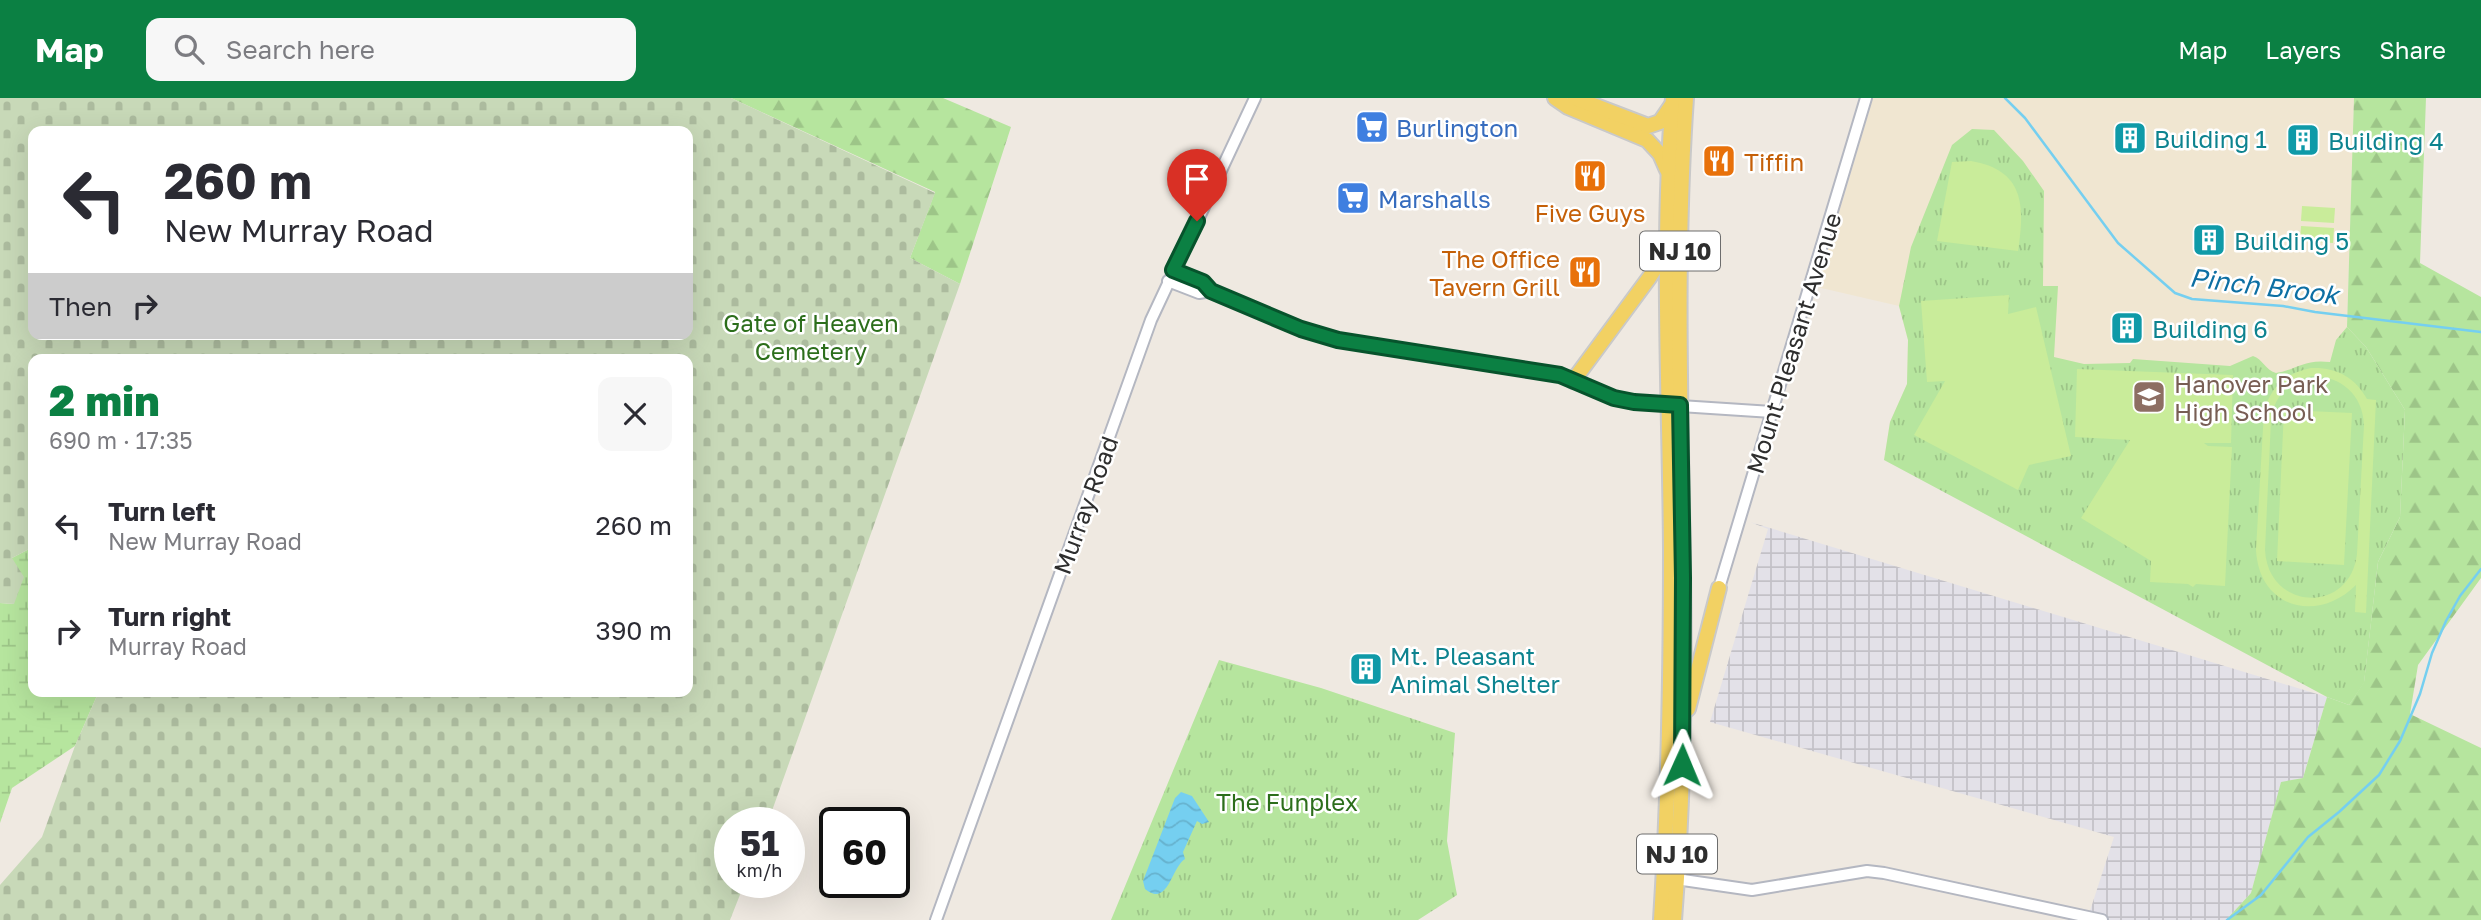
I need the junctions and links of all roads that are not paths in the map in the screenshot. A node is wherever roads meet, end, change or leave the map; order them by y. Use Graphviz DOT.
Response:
graph roads {
  1 [pos="1255,98"];
  2 [pos="1555,98"];
  3 [pos="1575,98"];
  4 [pos="1867,98"];
  5 [pos="1677,100"];
  6 [pos="1668,176"];
  7 [pos="1668,216"];
  8 [pos="1173,270"];
  9 [pos="1168,281"];
  10 [pos="1211,291"];
  11 [pos="1573,381"];
  12 [pos="1674,405"];
  13 [pos="1772,412"];
  14 [pos="1719,588"];
  15 [pos="1682,734"];
  16 [pos="1676,879"];
  17 [pos="936,920"];
  18 [pos="1661,920"];
  19 [pos="1674,920"];
  20 [pos="2102,920"];
  1 -- 8 [label="street, Murray Road"];
  2 -- 6 [label="main road"];
  3 -- 5 [label="main road"];
  4 -- 13 [label="street, Mount Pleasant Avenue"];
  5 -- 6 [label="main road, NJ 10"];
  5 -- 12 [label="main road, NJ 10"];
  6 -- 7 [label="main road, NJ 10"];
  7 -- 11 [label="main road"];
  7 -- 12 [label="main road, NJ 10"];
  8 -- 9 [label="street, Murray Road"];
  8 -- 10 [label="street"];
  9 -- 10 [label="street"];
  9 -- 17 [label="street, Murray Road"];
  10 -- 11 [label="street"];
  11 -- 12 [label="street"];
  12 -- 13 [label="street"];
  12 -- 15 [label="main road, NJ 10"];
  12 -- 18 [label="main road, NJ 10"];
  13 -- 14 [label="street, Mount Pleasant Avenue"];
  14 -- 15 [label="main road"];
  15 -- 16 [label="main road, NJ 10"];
  16 -- 19 [label="main road, NJ 10"];
  16 -- 20 [label="street"];
}
